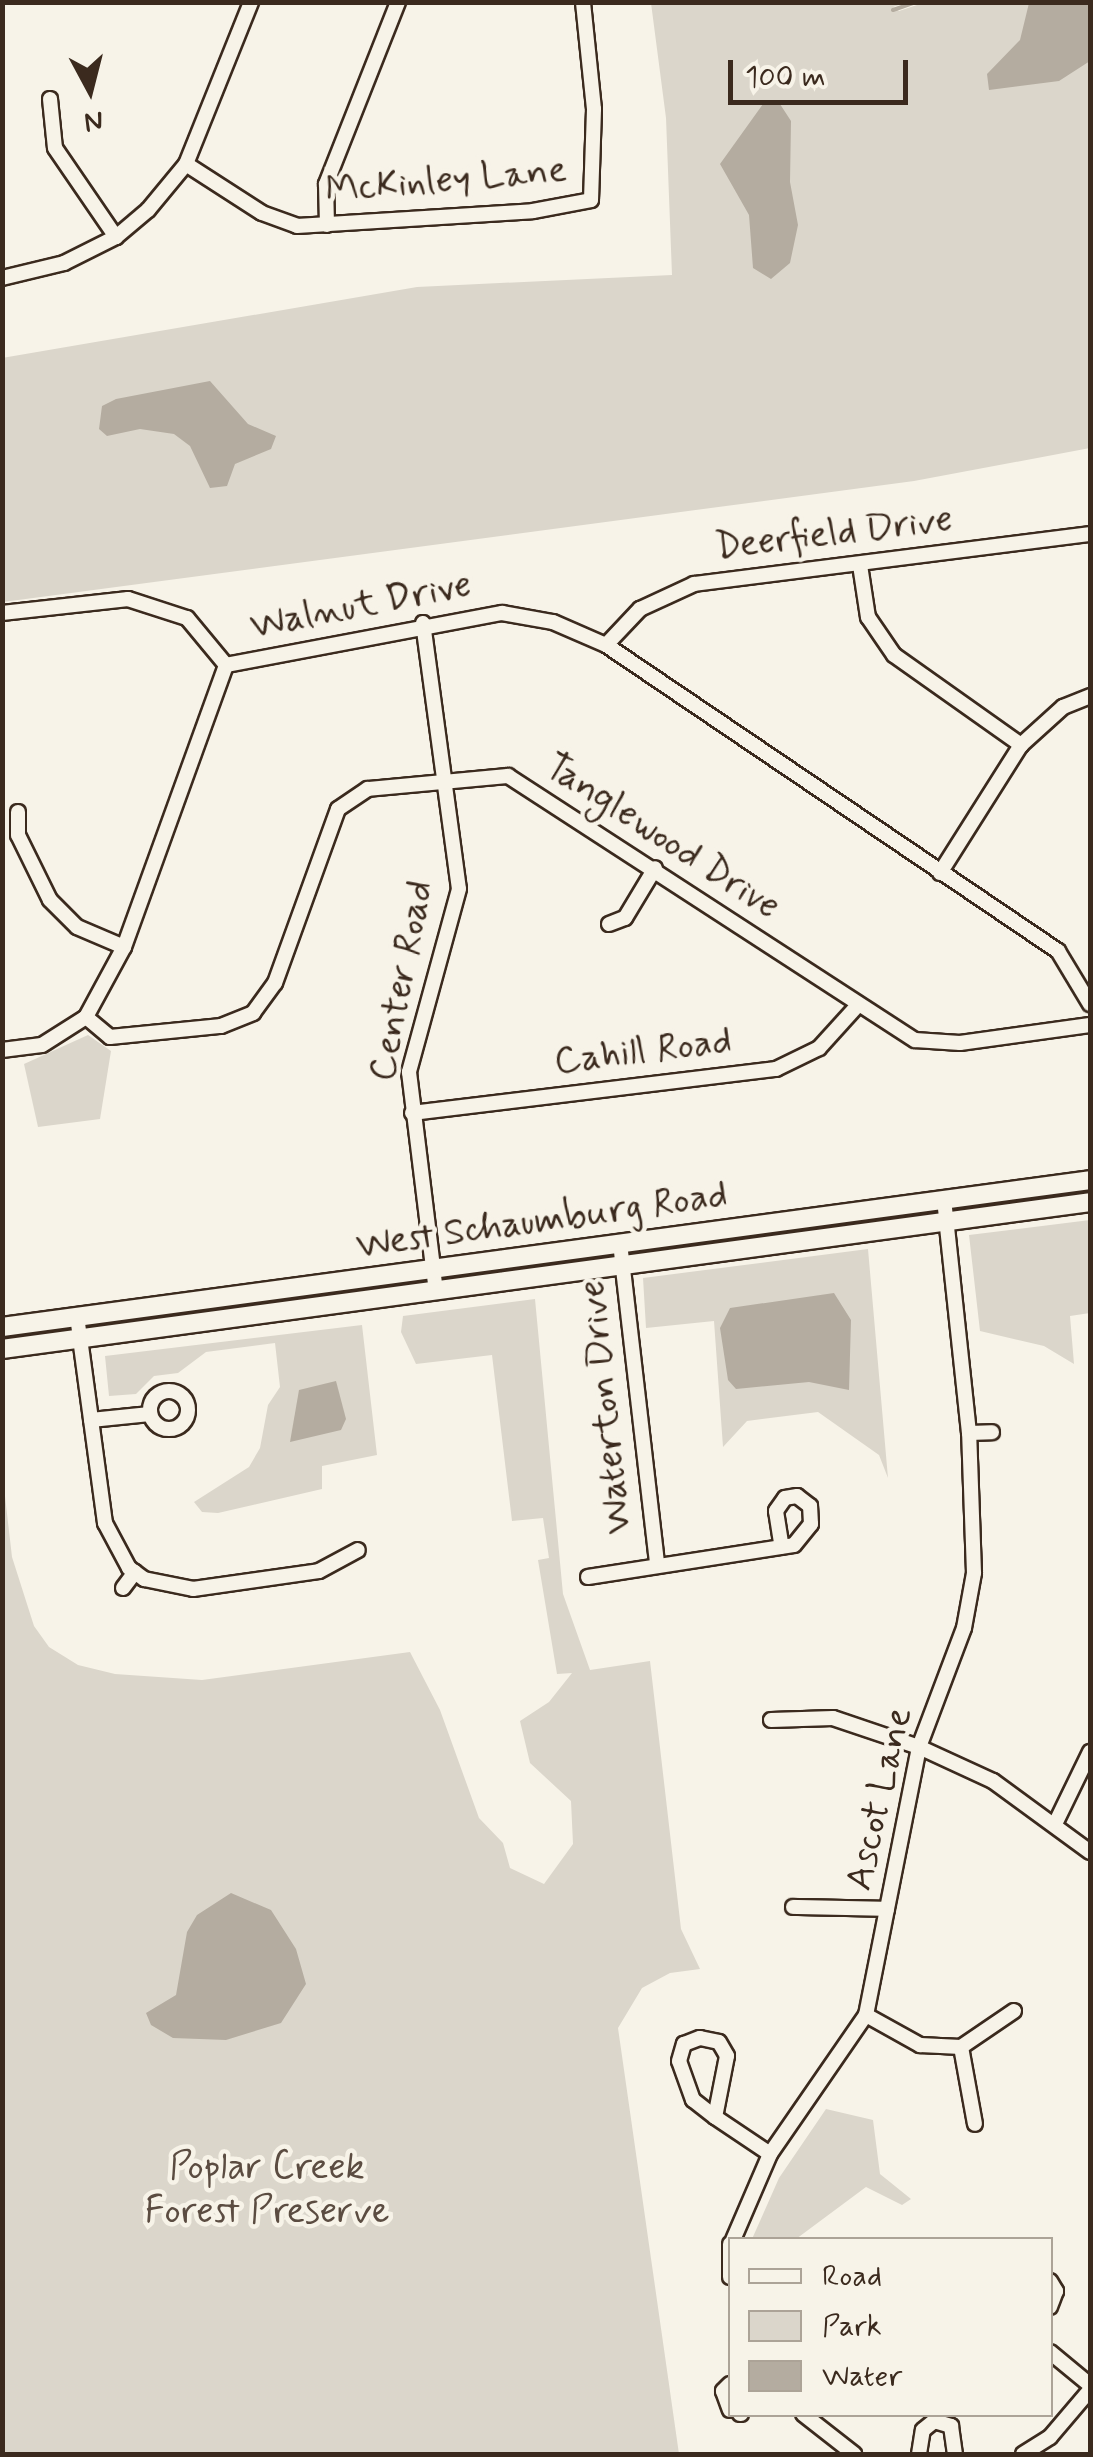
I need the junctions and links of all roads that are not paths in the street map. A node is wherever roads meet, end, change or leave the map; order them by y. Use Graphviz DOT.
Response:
graph roads {
  1 [pos="251,2"];
  2 [pos="398,2"];
  3 [pos="582,2"];
  4 [pos="50,99"];
  5 [pos="186,164"];
  6 [pos="327,225"];
  7 [pos="116,237"];
  8 [pos="2,278"];
  9 [pos="1090,534"];
  10 [pos="860,565"];
  11 [pos="2,614"];
  12 [pos="423,624"];
  13 [pos="606,646"];
  14 [pos="226,665"];
  15 [pos="1090,696"];
  16 [pos="1020,745"];
  17 [pos="444,778"];
  18 [pos="18,812"];
  19 [pos="655,868"];
  20 [pos="940,873"];
  21 [pos="610,924"];
  22 [pos="124,947"];
  23 [pos="1090,1004"];
  24 [pos="858,1005"];
  25 [pos="86,1016"];
  26 [pos="1090,1026"];
  27 [pos="2,1050"];
  28 [pos="412,1113"];
  29 [pos="1090,1180"];
  30 [pos="944,1200"];
  31 [pos="1090,1202"];
  32 [pos="947,1222"];
  33 [pos="620,1243"];
  34 [pos="623,1266"];
  35 [pos="433,1268"];
  36 [pos="436,1291"];
  37 [pos="78,1316"];
  38 [pos="2,1326"];
  39 [pos="81,1338"];
  40 [pos="2,1349"];
  41 [pos="150,1414"];
  42 [pos="91,1420"];
  43 [pos="992,1432"];
  44 [pos="969,1433"];
  45 [pos="782,1546"];
  46 [pos="358,1550"];
  47 [pos="657,1564"];
  48 [pos="135,1572"];
  49 [pos="588,1578"];
  50 [pos="124,1588"];
  51 [pos="771,1720"];
  52 [pos="919,1746"];
  53 [pos="1090,1752"];
  54 [pos="1056,1822"];
  55 [pos="1090,1852"];
  56 [pos="793,1907"];
  57 [pos="887,1909"];
  58 [pos="1014,2011"];
  59 [pos="866,2014"];
  60 [pos="962,2048"];
  61 [pos="716,2116"];
  62 [pos="975,2124"];
  63 [pos="770,2154"];
  64 [pos="734,2237"];
  65 [pos="1053,2355"];
  66 [pos="1090,2388"];
  67 [pos="806,2417"];
  68 [pos="833,2450"];
  69 [pos="854,2454"];
  70 [pos="919,2454"];
  71 [pos="955,2454"];
  72 [pos="1023,2454"];
  1 -- 5 [label="street"];
  2 -- 6 [label="street"];
  3 -- 6 [label="street, McKinley Lane"];
  4 -- 7 [label="street"];
  5 -- 6 [label="street, McKinley Lane"];
  5 -- 7 [label="street"];
  7 -- 8 [label="street"];
  9 -- 10 [label="street, Deerfield Drive"];
  10 -- 13 [label="street, Deerfield Drive"];
  10 -- 16 [label="street"];
  11 -- 14 [label="street"];
  12 -- 13 [label="street, Walnut Drive"];
  12 -- 14 [label="street, Walnut Drive"];
  12 -- 17 [label="street, Center Road"];
  13 -- 20 [label="street, Walnut Drive"];
  14 -- 22 [label="street, Walnut Drive"];
  15 -- 16 [label="street"];
  16 -- 20 [label="street"];
  17 -- 19 [label="street, Tanglewood Drive"];
  17 -- 25 [label="street, Tanglewood Drive"];
  17 -- 28 [label="street, Center Road"];
  18 -- 22 [label="street"];
  19 -- 21 [label="street"];
  19 -- 24 [label="street, Tanglewood Drive"];
  20 -- 23 [label="street, Walnut Drive"];
  22 -- 25 [label="street, Walnut Drive"];
  24 -- 26 [label="street, Tanglewood Drive"];
  24 -- 28 [label="street, Cahill Road"];
  25 -- 27 [label="street, Walnut Drive"];
  28 -- 35 [label="street, Center Road"];
  29 -- 30 [label="main road, West Schaumburg Road"];
  30 -- 32 [label="street, Ascot Lane"];
  30 -- 33 [label="main road, West Schaumburg Road"];
  31 -- 32 [label="main road, West Schaumburg Road"];
  32 -- 34 [label="main road, West Schaumburg Road"];
  32 -- 44 [label="street, Ascot Lane"];
  33 -- 34 [label="street, Waterton Drive"];
  33 -- 35 [label="main road, West Schaumburg Road"];
  34 -- 36 [label="main road, West Schaumburg Road"];
  34 -- 47 [label="street, Waterton Drive"];
  35 -- 36 [label="street, Center Road"];
  35 -- 37 [label="main road, West Schaumburg Road"];
  36 -- 39 [label="main road, West Schaumburg Road"];
  37 -- 38 [label="main road, West Schaumburg Road"];
  37 -- 39 [label="street"];
  39 -- 40 [label="main road, West Schaumburg Road"];
  39 -- 42 [label="street"];
  41 -- 42 [label="street"];
  42 -- 48 [label="street"];
  43 -- 44 [label="street"];
  44 -- 52 [label="street, Ascot Lane"];
  45 -- 47 [label="street"];
  46 -- 48 [label="street"];
  47 -- 49 [label="street"];
  48 -- 50 [label="street"];
  51 -- 52 [label="street"];
  52 -- 54 [label="street"];
  52 -- 57 [label="street, Ascot Lane"];
  53 -- 54 [label="street"];
  54 -- 55 [label="street"];
  56 -- 57 [label="street"];
  57 -- 59 [label="street, Ascot Lane"];
  58 -- 60 [label="street"];
  59 -- 60 [label="street"];
  59 -- 63 [label="street, Ascot Lane"];
  60 -- 62 [label="street"];
  61 -- 61 [label="street"];
  61 -- 63 [label="street"];
  63 -- 64 [label="street, Ascot Lane"];
  65 -- 66 [label="street"];
  66 -- 72 [label="street"];
  67 -- 68 [label="street"];
  68 -- 69 [label="street"];
  70 -- 71 [label="street"];
}
